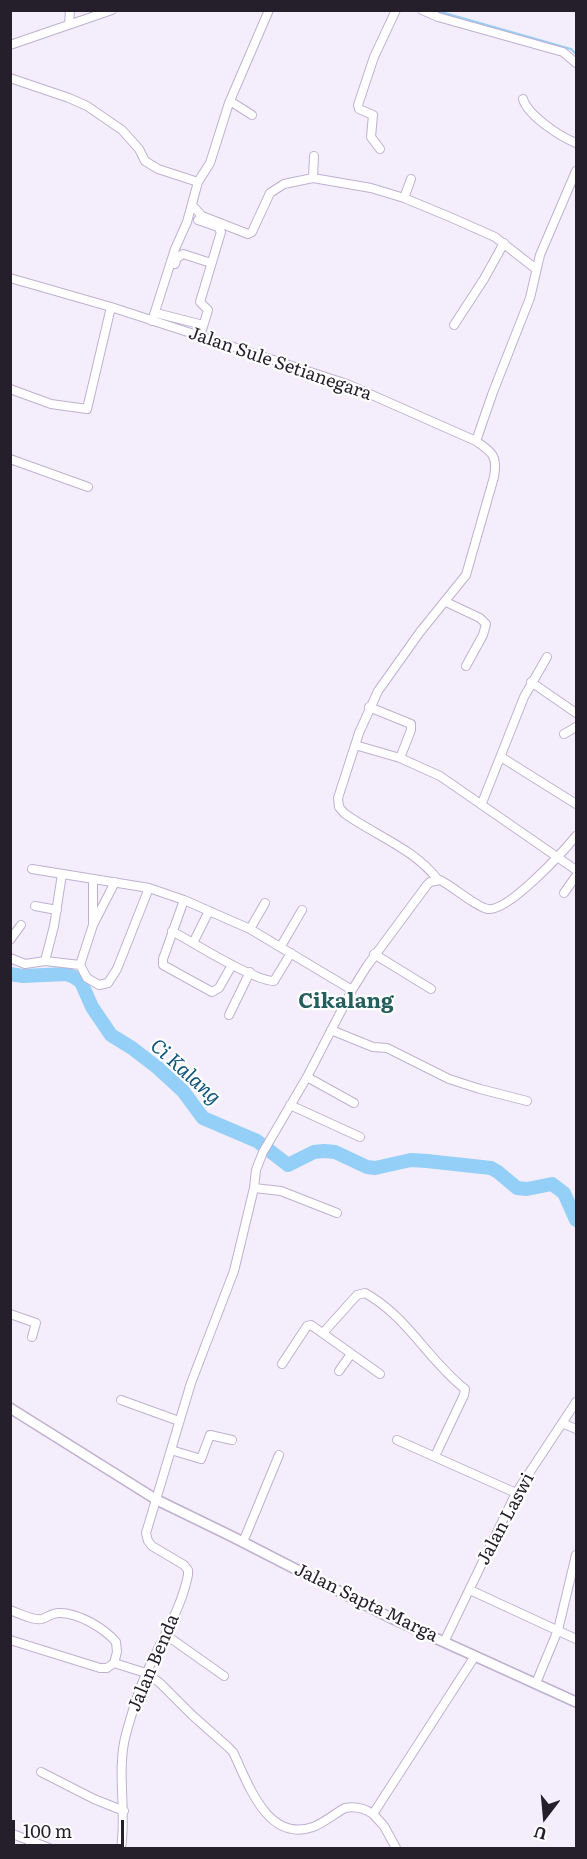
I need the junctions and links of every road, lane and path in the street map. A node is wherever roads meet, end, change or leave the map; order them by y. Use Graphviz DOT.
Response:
graph roads {
  1 [pos="70,10"];
  2 [pos="112,10"];
  3 [pos="269,10"];
  4 [pos="396,10"];
  5 [pos="422,10"];
  6 [pos="69,24"];
  7 [pos="10,45"];
  8 [pos="576,63"];
  9 [pos="10,78"];
  10 [pos="523,99"];
  11 [pos="230,101"];
  12 [pos="252,115"];
  13 [pos="576,143"];
  14 [pos="380,149"];
  15 [pos="314,156"];
  16 [pos="576,171"];
  17 [pos="313,178"];
  18 [pos="411,179"];
  19 [pos="198,182"];
  20 [pos="404,198"];
  21 [pos="192,205"];
  22 [pos="198,220"];
  23 [pos="504,243"];
  24 [pos="211,262"];
  25 [pos="536,269"];
  26 [pos="10,278"];
  27 [pos="166,292"];
  28 [pos="111,307"];
  29 [pos="156,313"];
  30 [pos="152,321"];
  31 [pos="202,325"];
  32 [pos="454,325"];
  33 [pos="200,336"];
  34 [pos="10,389"];
  35 [pos="476,441"];
  36 [pos="10,459"];
  37 [pos="88,487"];
  38 [pos="446,602"];
  39 [pos="547,657"];
  40 [pos="466,666"];
  41 [pos="531,682"];
  42 [pos="369,707"];
  43 [pos="576,713"];
  44 [pos="576,727"];
  45 [pos="564,734"];
  46 [pos="355,745"];
  47 [pos="501,757"];
  48 [pos="400,758"];
  49 [pos="482,803"];
  50 [pos="576,804"];
  51 [pos="576,837"];
  52 [pos="557,858"];
  53 [pos="32,869"];
  54 [pos="576,870"];
  55 [pos="62,874"];
  56 [pos="576,876"];
  57 [pos="93,880"];
  58 [pos="438,880"];
  59 [pos="115,882"];
  60 [pos="149,888"];
  61 [pos="564,892"];
  62 [pos="183,900"];
  63 [pos="265,903"];
  64 [pos="34,906"];
  65 [pos="57,910"];
  66 [pos="302,910"];
  67 [pos="209,911"];
  68 [pos="21,924"];
  69 [pos="93,925"];
  70 [pos="250,929"];
  71 [pos="172,932"];
  72 [pos="10,940"];
  73 [pos="193,943"];
  74 [pos="281,946"];
  75 [pos="291,953"];
  76 [pos="374,954"];
  77 [pos="10,958"];
  78 [pos="45,961"];
  79 [pos="80,965"];
  80 [pos="232,965"];
  81 [pos="250,972"];
  82 [pos="431,989"];
  83 [pos="352,990"];
  84 [pos="229,1015"];
  85 [pos="332,1030"];
  86 [pos="307,1077"];
  87 [pos="526,1101"];
  88 [pos="354,1103"];
  89 [pos="290,1106"];
  90 [pos="360,1137"];
  91 [pos="254,1188"];
  92 [pos="337,1213"];
  93 [pos="10,1314"];
  94 [pos="323,1333"];
  95 [pos="32,1337"];
  96 [pos="351,1354"];
  97 [pos="282,1364"];
  98 [pos="339,1371"];
  99 [pos="380,1374"];
  100 [pos="121,1400"];
  101 [pos="576,1402"];
  102 [pos="10,1408"];
  103 [pos="179,1421"];
  104 [pos="562,1423"];
  105 [pos="576,1430"];
  106 [pos="232,1440"];
  107 [pos="397,1440"];
  108 [pos="171,1450"];
  109 [pos="279,1455"];
  110 [pos="435,1456"];
  111 [pos="516,1493"];
  112 [pos="157,1500"];
  113 [pos="243,1542"];
  114 [pos="576,1555"];
  115 [pos="470,1590"];
  116 [pos="10,1610"];
  117 [pos="558,1630"];
  118 [pos="166,1635"];
  119 [pos="576,1638"];
  120 [pos="10,1640"];
  121 [pos="444,1642"];
  122 [pos="475,1656"];
  123 [pos="114,1663"];
  124 [pos="146,1673"];
  125 [pos="224,1676"];
  126 [pos="536,1683"];
  127 [pos="576,1702"];
  128 [pos="41,1772"];
  129 [pos="124,1811"];
  130 [pos="373,1814"];
  131 [pos="10,1833"];
  132 [pos="50,1848"];
  133 [pos="121,1848"];
  134 [pos="396,1848"];
  1 -- 6 [label="street"];
  2 -- 6 [label="street"];
  3 -- 11 [label="street"];
  4 -- 14 [label="street"];
  5 -- 8 [label="street"];
  6 -- 7 [label="street"];
  9 -- 19 [label="street"];
  10 -- 13 [label="street"];
  11 -- 12 [label="street"];
  11 -- 19 [label="street"];
  15 -- 17 [label="street"];
  16 -- 25 [label="street"];
  17 -- 20 [label="street"];
  17 -- 21 [label="street"];
  18 -- 20 [label="street"];
  19 -- 21 [label="street"];
  20 -- 23 [label="street"];
  21 -- 30 [label="street"];
  22 -- 24 [label="street"];
  23 -- 25 [label="street"];
  23 -- 32 [label="street"];
  24 -- 27 [label="street"];
  24 -- 31 [label="street"];
  25 -- 35 [label="street"];
  26 -- 28 [label="street, Jalan Sule Setianegara"];
  28 -- 30 [label="street, Jalan Sule Setianegara"];
  28 -- 34 [label="street"];
  29 -- 31 [label="street"];
  30 -- 33 [label="street, Jalan Sule Setianegara"];
  31 -- 33 [label="street"];
  33 -- 35 [label="street, Jalan Sule Setianegara"];
  35 -- 38 [label="street, Jalan Sule Setianegara"];
  36 -- 37 [label="street"];
  38 -- 40 [label="street"];
  38 -- 42 [label="street, Jalan Sule Setianegara"];
  39 -- 41 [label="street"];
  41 -- 43 [label="street"];
  41 -- 47 [label="street"];
  42 -- 46 [label="street, Jalan Sule Setianegara"];
  42 -- 48 [label="street"];
  44 -- 45 [label="street"];
  46 -- 48 [label="street"];
  46 -- 58 [label="street, Jalan Sule Setianegara"];
  47 -- 49 [label="street"];
  47 -- 50 [label="street"];
  48 -- 49 [label="street"];
  49 -- 52 [label="street"];
  51 -- 52 [label="street"];
  52 -- 54 [label="street"];
  52 -- 58 [label="street"];
  53 -- 55 [label="street"];
  55 -- 57 [label="street"];
  55 -- 65 [label="street"];
  56 -- 61 [label="street"];
  57 -- 59 [label="street"];
  57 -- 69 [label="street"];
  58 -- 76 [label="street"];
  59 -- 60 [label="street"];
  59 -- 69 [label="street"];
  60 -- 62 [label="street"];
  60 -- 79 [label="street"];
  62 -- 67 [label="street"];
  62 -- 71 [label="street"];
  63 -- 70 [label="street"];
  64 -- 65 [label="street"];
  65 -- 78 [label="street"];
  66 -- 74 [label="street"];
  67 -- 70 [label="street"];
  67 -- 73 [label="street"];
  68 -- 72 [label="street"];
  69 -- 79 [label="street"];
  70 -- 74 [label="street"];
  71 -- 73 [label="street"];
  71 -- 80 [label="street"];
  73 -- 80 [label="street"];
  74 -- 75 [label="street"];
  75 -- 81 [label="street"];
  75 -- 83 [label="street"];
  76 -- 82 [label="street"];
  76 -- 83 [label="street"];
  77 -- 78 [label="street"];
  78 -- 79 [label="street"];
  80 -- 81 [label="street"];
  81 -- 84 [label="street"];
  83 -- 85 [label="street"];
  85 -- 86 [label="street"];
  85 -- 87 [label="street"];
  86 -- 88 [label="street"];
  86 -- 89 [label="street"];
  89 -- 90 [label="street"];
  89 -- 91 [label="street"];
  91 -- 92 [label="street"];
  91 -- 103 [label="street"];
  93 -- 95 [label="street"];
  94 -- 96 [label="street"];
  94 -- 97 [label="street"];
  94 -- 110 [label="street"];
  96 -- 98 [label="street"];
  96 -- 99 [label="street"];
  100 -- 103 [label="street"];
  101 -- 104 [label="street, Jalan Laswi"];
  102 -- 112 [label="main road, Jalan Sapta Marga"];
  103 -- 108 [label="street"];
  104 -- 105 [label="street"];
  104 -- 111 [label="street, Jalan Laswi"];
  106 -- 108 [label="street"];
  107 -- 110 [label="street"];
  108 -- 112 [label="street"];
  109 -- 113 [label="street"];
  110 -- 111 [label="street"];
  111 -- 115 [label="street, Jalan Laswi"];
  112 -- 113 [label="main road, Jalan Sapta Marga"];
  112 -- 118 [label="street, Jalan Benda"];
  113 -- 121 [label="main road, Jalan Sapta Marga"];
  114 -- 117 [label="street"];
  115 -- 117 [label="street"];
  115 -- 121 [label="street, Jalan Laswi"];
  116 -- 123 [label="street"];
  117 -- 119 [label="street"];
  117 -- 126 [label="street"];
  118 -- 124 [label="street, Jalan Benda"];
  118 -- 125 [label="street"];
  120 -- 123 [label="street"];
  121 -- 122 [label="main road, Jalan Sapta Marga"];
  122 -- 126 [label="main road, Jalan Sapta Marga"];
  122 -- 130 [label="street"];
  123 -- 124 [label="street"];
  124 -- 129 [label="street, Jalan Benda"];
  124 -- 130 [label="street"];
  126 -- 127 [label="main road, Jalan Sapta Marga"];
  128 -- 129 [label="street"];
  129 -- 133 [label="street, Jalan Benda"];
  130 -- 134 [label="street"];
  131 -- 132 [label="street"];
}
